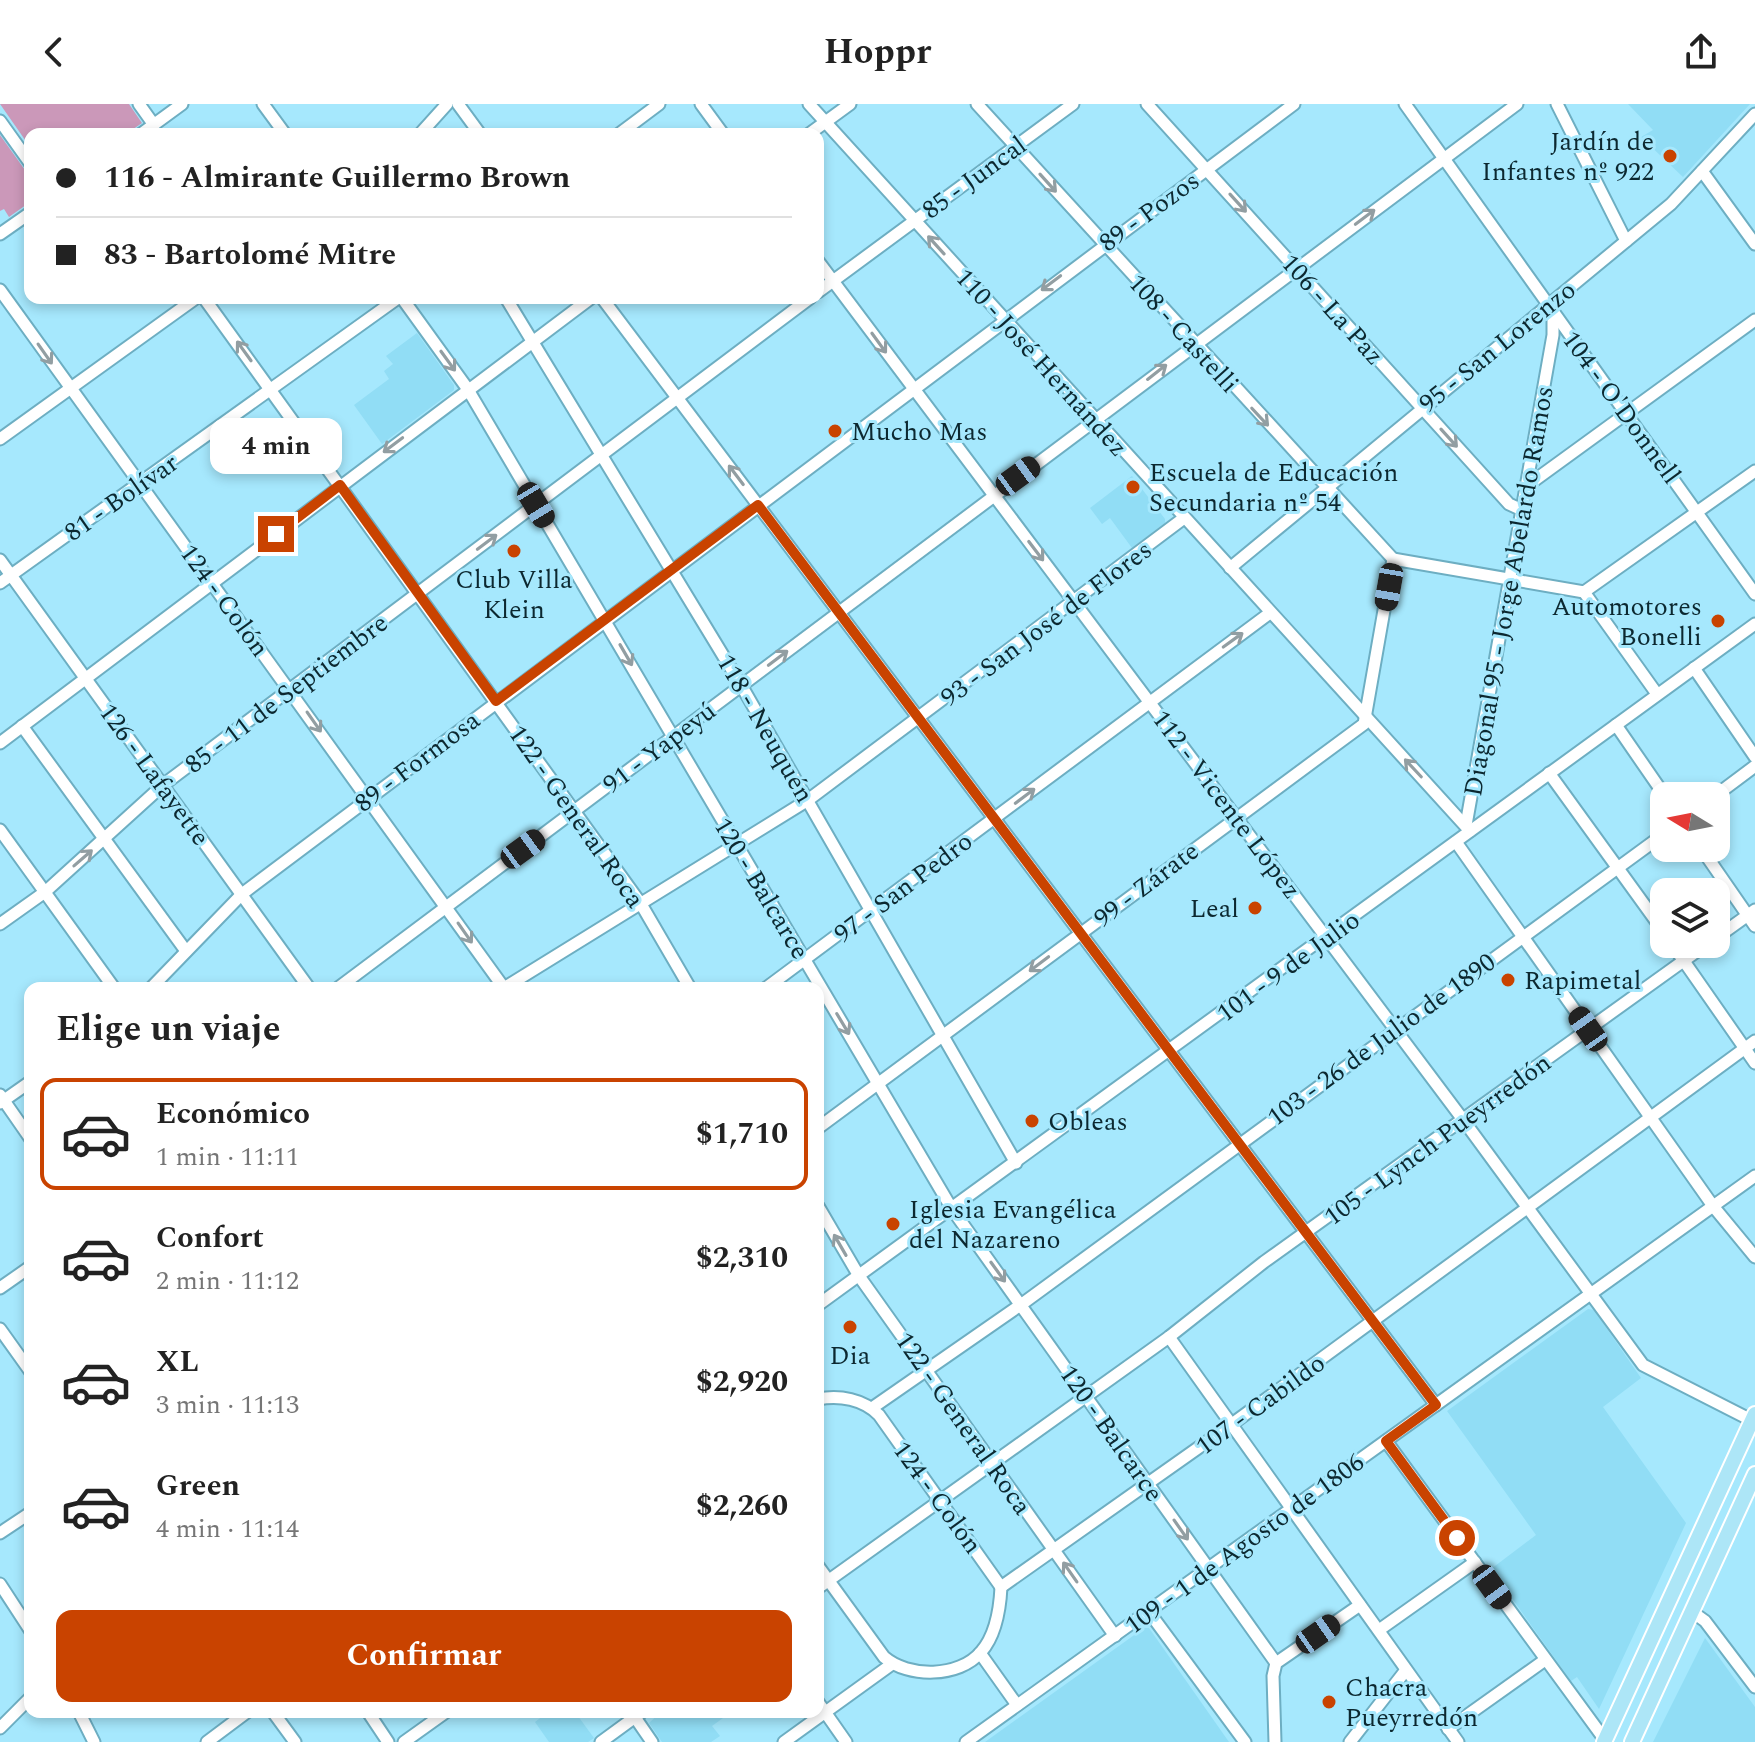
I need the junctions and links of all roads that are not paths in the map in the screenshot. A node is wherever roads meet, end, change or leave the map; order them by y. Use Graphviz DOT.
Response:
graph roads {
  1 [pos="139,104"];
  2 [pos="182,104"];
  3 [pos="263,104"];
  4 [pos="447,104"];
  5 [pos="458,104"];
  6 [pos="659,104"];
  7 [pos="701,104"];
  8 [pos="809,104"];
  9 [pos="850,104"];
  10 [pos="977,104"];
  11 [pos="1073,104"];
  12 [pos="1147,104"];
  13 [pos="1294,104"];
  14 [pos="1405,104"];
  15 [pos="1517,104"];
  16 [pos="1557,104"];
  17 [pos="1755,114"];
  18 [pos="0,121"];
  19 [pos="825,122"];
  20 [pos="154,125"];
  21 [pos="150,128"];
  22 [pos="281,128"];
  23 [pos="425,128"];
  24 [pos="476,128"];
  25 [pos="627,128"];
  26 [pos="719,128"];
  27 [pos="817,128"];
  28 [pos="1015,147"];
  29 [pos="24,155"];
  30 [pos="1443,158"];
  31 [pos="1206,169"];
  32 [pos="1702,171"];
  33 [pos="24,217"];
  34 [pos="914,221"];
  35 [pos="0,234"];
  36 [pos="1626,241"];
  37 [pos="1104,244"];
  38 [pos="1755,244"];
  39 [pos="1298,268"];
  40 [pos="824,269"];
  41 [pos="833,280"];
  42 [pos="824,287"];
  43 [pos="0,290"];
  44 [pos="188,304"];
  45 [pos="208,304"];
  46 [pos="391,304"];
  47 [pos="404,304"];
  48 [pos="510,304"];
  49 [pos="583,304"];
  50 [pos="607,304"];
  51 [pos="802,304"];
  52 [pos="1551,307"];
  53 [pos="1004,320"];
  54 [pos="1755,320"];
  55 [pos="532,341"];
  56 [pos="1193,344"];
  57 [pos="467,388"];
  58 [pos="70,389"];
  59 [pos="271,389"];
  60 [pos="915,391"];
  61 [pos="678,399"];
  62 [pos="1421,408"];
  63 [pos="1626,413"];
  64 [pos="1095,420"];
  65 [pos="0,439"];
  66 [pos="602,455"];
  67 [pos="1755,471"];
  68 [pos="141,484"];
  69 [pos="340,485"];
  70 [pos="1528,485"];
  71 [pos="1325,487"];
  72 [pos="993,494"];
  73 [pos="536,505"];
  74 [pos="758,505"];
  75 [pos="1522,510"];
  76 [pos="1698,512"];
  77 [pos="1184,518"];
  78 [pos="1393,559"];
  79 [pos="0,560"];
  80 [pos="1230,568"];
  81 [pos="672,570"];
  82 [pos="11,575"];
  83 [pos="1510,580"];
  84 [pos="0,583"];
  85 [pos="212,583"];
  86 [pos="1584,592"];
  87 [pos="418,594"];
  88 [pos="1755,594"];
  89 [pos="1073,602"];
  90 [pos="840,612"];
  91 [pos="1270,613"];
  92 [pos="605,620"];
  93 [pos="1755,624"];
  94 [pos="1694,668"];
  95 [pos="86,679"];
  96 [pos="741,685"];
  97 [pos="290,690"];
  98 [pos="1657,694"];
  99 [pos="496,701"];
  100 [pos="1150,701"];
  101 [pos="1367,718"];
  102 [pos="919,719"];
  103 [pos="1616,725"];
  104 [pos="22,726"];
  105 [pos="674,737"];
  106 [pos="0,743"];
  107 [pos="1755,757"];
  108 [pos="1755,766"];
  109 [pos="1549,773"];
  110 [pos="1655,782"];
  111 [pos="163,785"];
  112 [pos="1730,785"];
  113 [pos="367,798"];
  114 [pos="808,800"];
  115 [pos="574,811"];
  116 [pos="1237,817"];
  117 [pos="994,819"];
  118 [pos="1468,828"];
  119 [pos="0,830"];
  120 [pos="104,840"];
  121 [pos="1456,842"];
  122 [pos="1650,845"];
  123 [pos="738,846"];
  124 [pos="1712,862"];
  125 [pos="1619,869"];
  126 [pos="45,892"];
  127 [pos="242,894"];
  128 [pos="641,904"];
  129 [pos="446,906"];
  130 [pos="872,911"];
  131 [pos="1650,912"];
  132 [pos="1751,913"];
  133 [pos="0,924"];
  134 [pos="1755,926"];
  135 [pos="1730,928"];
  136 [pos="1080,934"];
  137 [pos="1523,937"];
  138 [pos="1327,938"];
  139 [pos="186,951"];
  140 [pos="1687,958"];
  141 [pos="805,960"];
  142 [pos="1684,960"];
  143 [pos="110,982"];
  144 [pos="157,982"];
  145 [pos="305,982"];
  146 [pos="346,982"];
  147 [pos="500,982"];
  148 [pos="514,982"];
  149 [pos="686,982"];
  150 [pos="774,982"];
  151 [pos="818,982"];
  152 [pos="824,992"];
  153 [pos="1395,1028"];
  154 [pos="1588,1029"];
  155 [pos="942,1037"];
  156 [pos="1750,1045"];
  157 [pos="1170,1052"];
  158 [pos="1755,1063"];
  159 [pos="879,1085"];
  160 [pos="24,1086"];
  161 [pos="1,1099"];
  162 [pos="1650,1116"];
  163 [pos="1464,1121"];
  164 [pos="824,1124"];
  165 [pos="24,1130"];
  166 [pos="1238,1142"];
  167 [pos="1016,1163"];
  168 [pos="1755,1176"];
  169 [pos="1527,1206"];
  170 [pos="1713,1206"];
  171 [pos="952,1209"];
  172 [pos="824,1216"];
  173 [pos="1307,1233"];
  174 [pos="1755,1257"];
  175 [pos="24,1271"];
  176 [pos="859,1276"];
  177 [pos="0,1288"];
  178 [pos="1593,1293"];
  179 [pos="824,1301"];
  180 [pos="1022,1304"];
  181 [pos="1373,1322"];
  182 [pos="0,1329"];
  183 [pos="1169,1337"];
  184 [pos="24,1363"];
  185 [pos="927,1370"];
  186 [pos="1086,1396"];
  187 [pos="824,1399"];
  188 [pos="1436,1405"];
  189 [pos="872,1408"];
  190 [pos="1754,1419"];
  191 [pos="1232,1424"];
  192 [pos="1386,1441"];
  193 [pos="993,1464"];
  194 [pos="1755,1474"];
  195 [pos="1148,1484"];
  196 [pos="940,1502"];
  197 [pos="1291,1509"];
  198 [pos="24,1517"];
  199 [pos="0,1533"];
  200 [pos="1055,1551"];
  201 [pos="1475,1562"];
  202 [pos="1208,1569"];
  203 [pos="824,1583"];
  204 [pos="0,1584"];
  205 [pos="824,1585"];
  206 [pos="1001,1587"];
  207 [pos="1360,1605"];
  208 [pos="1691,1611"];
  209 [pos="1149,1612"];
  210 [pos="24,1621"];
  211 [pos="1379,1630"];
  212 [pos="1115,1636"];
  213 [pos="980,1653"];
  214 [pos="1545,1660"];
  215 [pos="1276,1663"];
  216 [pos="892,1664"];
  217 [pos="1406,1670"];
  218 [pos="1755,1687"];
  219 [pos="24,1704"];
  220 [pos="1017,1705"];
  221 [pos="824,1706"];
  222 [pos="824,1710"];
  223 [pos="82,1718"];
  224 [pos="239,1718"];
  225 [pos="277,1718"];
  226 [pos="372,1718"];
  227 [pos="438,1718"];
  228 [pos="631,1718"];
  229 [pos="638,1718"];
  230 [pos="810,1718"];
  231 [pos="0,1728"];
  232 [pos="1448,1729"];
  233 [pos="1605,1741"];
  234 [pos="94,1742"];
  235 [pos="207,1742"];
  236 [pos="295,1742"];
  237 [pos="388,1742"];
  238 [pos="404,1742"];
  239 [pos="601,1742"];
  240 [pos="652,1742"];
  241 [pos="784,1742"];
  242 [pos="846,1742"];
  243 [pos="966,1742"];
  244 [pos="1245,1742"];
  245 [pos="1275,1742"];
  246 [pos="1350,1742"];
  247 [pos="1458,1742"];
  248 [pos="1632,1742"];
  1 -- 20 [label="street"];
  2 -- 20 [label="street"];
  3 -- 22 [label="street"];
  4 -- 23 [label="street"];
  5 -- 24 [label="street"];
  6 -- 25 [label="street"];
  7 -- 26 [label="street"];
  8 -- 19 [label="street, 110 - José Hernández"];
  9 -- 19 [label="street"];
  10 -- 28 [label="street, 108 - Castelli"];
  11 -- 28 [label="street, 85 - Juncal"];
  12 -- 31 [label="street, 106 - La Paz"];
  13 -- 31 [label="street, 89 - Pozos"];
  14 -- 30 [label="street, 104 - O'Donnell"];
  15 -- 30 [label="street, 91 - Yapeyú"];
  16 -- 36 [label="street"];
  17 -- 32 [label="street, 95 - San Lorenzo"];
  18 -- 29 [label="street"];
  19 -- 27 [label="street"];
  19 -- 34 [label="street, 110 - José Hernández"];
  20 -- 21 [label="street"];
  28 -- 34 [label="street, 85 - Juncal"];
  28 -- 37 [label="street, 108 - Castelli, one-way"];
  39 -- 30 [label="street, 91 - Yapeyú, one-way"];
  30 -- 52 [label="street, 104 - O'Donnell"];
  31 -- 37 [label="street, 89 - Pozos"];
  31 -- 39 [label="street, 106 - La Paz, one-way"];
  32 -- 36 [label="street, 95 - San Lorenzo"];
  32 -- 38 [label="street"];
  33 -- 35 [label="street"];
  34 -- 41 [label="street"];
  53 -- 34 [label="street, 110 - José Hernández, one-way"];
  36 -- 52 [label="street, 95 - San Lorenzo"];
  37 -- 53 [label="street, 89 - Pozos, one-way"];
  37 -- 56 [label="street, 108 - Castelli"];
  39 -- 56 [label="street, 91 - Yapeyú"];
  39 -- 62 [label="street, 106 - La Paz"];
  40 -- 41 [label="street, 112 - Vicente López"];
  41 -- 42 [label="street"];
  41 -- 60 [label="street, 112 - Vicente López, one-way"];
  43 -- 58 [label="street, 124 - Colón, one-way"];
  44 -- 58 [label="street"];
  59 -- 45 [label="street, 122 - General Roca, one-way"];
  46 -- 59 [label="street, 81 - Bolívar"];
  47 -- 57 [label="street, 120 - Balcarce, one-way"];
  48 -- 55 [label="street, 118 - Neuquén"];
  49 -- 55 [label="street"];
  50 -- 61 [label="street"];
  51 -- 61 [label="street, 85 - 11 de Septiembre"];
  52 -- 62 [label="street, 95 - San Lorenzo"];
  52 -- 63 [label="street, 104 - O'Donnell"];
  52 -- 70 [label="street, Diagonal 95 - Jorge Abelardo Ramos"];
  53 -- 60 [label="street, 89 - Formosa"];
  53 -- 64 [label="street, 110 - José Hernández"];
  54 -- 63 [label="street"];
  55 -- 57 [label="street"];
  55 -- 66 [label="street, 118 - Neuquén"];
  64 -- 56 [label="street, 91 - Yapeyú, one-way"];
  56 -- 71 [label="street, 108 - Castelli, one-way"];
  57 -- 69 [label="street, one-way"];
  57 -- 73 [label="street, 120 - Balcarce"];
  58 -- 65 [label="street"];
  58 -- 68 [label="street, 124 - Colón"];
  59 -- 68 [label="street, 81 - Bolívar"];
  59 -- 69 [label="street, 122 - General Roca"];
  60 -- 72 [label="street, 112 - Vicente López"];
  60 -- 74 [label="street, 89 - Formosa"];
  61 -- 66 [label="street, 85 - 11 de Septiembre"];
  74 -- 61 [label="street, one-way"];
  62 -- 71 [label="street, 95 - San Lorenzo"];
  62 -- 75 [label="street, 106 - La Paz, one-way"];
  63 -- 70 [label="street"];
  63 -- 76 [label="street, 104 - O'Donnell"];
  64 -- 72 [label="street, 91 - Yapeyú"];
  64 -- 77 [label="street, 110 - José Hernández"];
  66 -- 73 [label="street, 85 - 11 de Septiembre"];
  66 -- 81 [label="street, 118 - Neuquén"];
  67 -- 76 [label="street"];
  68 -- 82 [label="street, 81 - Bolívar"];
  68 -- 85 [label="street, 124 - Colón"];
  69 -- 85 [label="street"];
  69 -- 87 [label="street, 122 - General Roca"];
  70 -- 75 [label="street, Diagonal 95 - Jorge Abelardo Ramos"];
  71 -- 78 [label="street, 108 - Castelli"];
  71 -- 80 [label="street, 95 - San Lorenzo"];
  72 -- 89 [label="street, 112 - Vicente López, one-way"];
  72 -- 90 [label="street, 91 - Yapeyú"];
  87 -- 73 [label="street, 85 - 11 de Septiembre, one-way"];
  73 -- 92 [label="street, 120 - Balcarce"];
  74 -- 81 [label="street, 89 - Formosa"];
  74 -- 90 [label="street"];
  75 -- 83 [label="street, Diagonal 95 - Jorge Abelardo Ramos"];
  76 -- 86 [label="street"];
  76 -- 88 [label="street, 104 - O'Donnell"];
  77 -- 80 [label="street, 110 - José Hernández"];
  77 -- 89 [label="street, 93 - San José de Flores"];
  78 -- 83 [label="street"];
  78 -- 101 [label="street"];
  79 -- 82 [label="street, 126 - Lafayette"];
  80 -- 91 [label="street, 110 - José Hernández"];
  81 -- 92 [label="street, 89 - Formosa"];
  81 -- 96 [label="street, 118 - Neuquén"];
  82 -- 84 [label="street, 81 - Bolívar"];
  82 -- 95 [label="street, 126 - Lafayette"];
  83 -- 86 [label="street"];
  83 -- 118 [label="street, Diagonal 95 - Jorge Abelardo Ramos"];
  85 -- 95 [label="street"];
  85 -- 97 [label="street, 124 - Colón"];
  86 -- 98 [label="street"];
  87 -- 97 [label="street, 85 - 11 de Septiembre"];
  87 -- 99 [label="street, 122 - General Roca"];
  89 -- 100 [label="street, 112 - Vicente López"];
  89 -- 102 [label="street, 93 - San José de Flores"];
  96 -- 90 [label="street, 91 - Yapeyú, one-way"];
  90 -- 102 [label="street"];
  100 -- 91 [label="street, 97 - San Pedro, one-way"];
  91 -- 101 [label="street, 110 - José Hernández"];
  92 -- 99 [label="street, 89 - Formosa"];
  92 -- 105 [label="street, 120 - Balcarce, one-way"];
  93 -- 94 [label="street, 101 - 9 de Julio"];
  94 -- 98 [label="street, 101 - 9 de Julio"];
  94 -- 107 [label="street"];
  95 -- 104 [label="street"];
  95 -- 111 [label="street, 126 - Lafayette"];
  96 -- 105 [label="street, 91 - Yapeyú"];
  96 -- 114 [label="street, 118 - Neuquén"];
  97 -- 111 [label="street, 85 - 11 de Septiembre"];
  97 -- 113 [label="street, 124 - Colón, one-way"];
  98 -- 103 [label="street, 101 - 9 de Julio"];
  99 -- 113 [label="street, 89 - Formosa"];
  99 -- 115 [label="street, 122 - General Roca"];
  100 -- 116 [label="street, 112 - Vicente López"];
  117 -- 100 [label="street, 97 - San Pedro, one-way"];
  101 -- 116 [label="street, 99 - Zárate"];
  118 -- 101 [label="street, 110 - José Hernández, one-way"];
  102 -- 114 [label="street, 93 - San José de Flores"];
  102 -- 117 [label="street"];
  103 -- 109 [label="street, 101 - 9 de Julio"];
  103 -- 110 [label="street"];
  104 -- 106 [label="street"];
  104 -- 120 [label="street"];
  105 -- 115 [label="street, 91 - Yapeyú"];
  105 -- 123 [label="street, 120 - Balcarce"];
  108 -- 112 [label="street"];
  109 -- 118 [label="street, 101 - 9 de Julio"];
  109 -- 125 [label="street"];
  111 -- 120 [label="street, 85 - 11 de Septiembre"];
  111 -- 127 [label="street, 126 - Lafayette"];
  113 -- 127 [label="street, 89 - Formosa"];
  113 -- 129 [label="street, 124 - Colón"];
  114 -- 123 [label="street, 93 - San José de Flores"];
  114 -- 130 [label="street, 118 - Neuquén"];
  115 -- 128 [label="street, 122 - General Roca"];
  115 -- 129 [label="street, 91 - Yapeyú"];
  116 -- 136 [label="street, 99 - Zárate"];
  116 -- 138 [label="street, 112 - Vicente López"];
  117 -- 130 [label="street, 97 - San Pedro"];
  117 -- 136 [label="street"];
  118 -- 121 [label="street, 101 - 9 de Julio"];
  119 -- 126 [label="street"];
  126 -- 120 [label="street, 85 - 11 de Septiembre, one-way"];
  120 -- 139 [label="street"];
  121 -- 137 [label="street"];
  121 -- 138 [label="street, 101 - 9 de Julio"];
  122 -- 125 [label="street, 103 - 26 de Julio de 1890"];
  123 -- 128 [label="street, 93 - San José de Flores"];
  123 -- 141 [label="street, 120 - Balcarce"];
  124 -- 132 [label="street"];
  125 -- 131 [label="street"];
  125 -- 137 [label="street, 103 - 26 de Julio de 1890"];
  126 -- 133 [label="street, 85 - 11 de Septiembre"];
  126 -- 143 [label="street"];
  127 -- 139 [label="street, 89 - Formosa"];
  127 -- 145 [label="street, 126 - Lafayette"];
  128 -- 148 [label="street, 93 - San José de Flores"];
  128 -- 149 [label="street, 122 - General Roca"];
  129 -- 146 [label="street, 91 - Yapeyú"];
  129 -- 147 [label="street, 124 - Colón, one-way"];
  130 -- 141 [label="street, 97 - San Pedro"];
  130 -- 155 [label="street, 118 - Neuquén"];
  132 -- 134 [label="street"];
  132 -- 135 [label="street"];
  136 -- 155 [label="street, 99 - Zárate, one-way"];
  136 -- 157 [label="street"];
  137 -- 153 [label="street, 103 - 26 de Julio de 1890"];
  137 -- 154 [label="street"];
  138 -- 153 [label="street, 112 - Vicente López"];
  138 -- 157 [label="street, 101 - 9 de Julio"];
  139 -- 144 [label="street, 89 - Formosa"];
  140 -- 142 [label="street, 105 - Lynch Pueyrredón"];
  141 -- 150 [label="street, 97 - San Pedro"];
  141 -- 151 [label="street, 120 - Balcarce, one-way"];
  142 -- 154 [label="street, 105 - Lynch Pueyrredón"];
  142 -- 156 [label="street"];
  152 -- 159 [label="street, 120 - Balcarce, one-way"];
  153 -- 163 [label="street, 112 - Vicente López"];
  153 -- 166 [label="street, 103 - 26 de Julio de 1890"];
  154 -- 162 [label="street"];
  154 -- 163 [label="street, 105 - Lynch Pueyrredón"];
  155 -- 159 [label="street, 99 - Zárate"];
  155 -- 167 [label="street, 118 - Neuquén"];
  156 -- 158 [label="street"];
  156 -- 162 [label="street, 107 - Cabildo"];
  157 -- 166 [label="street"];
  157 -- 167 [label="street, 101 - 9 de Julio"];
  159 -- 164 [label="street, 99 - Zárate"];
  159 -- 171 [label="street, 120 - Balcarce"];
  160 -- 161 [label="street"];
  161 -- 165 [label="street"];
  162 -- 169 [label="street, 107 - Cabildo"];
  162 -- 170 [label="street"];
  163 -- 169 [label="street, 112 - Vicente López"];
  163 -- 173 [label="street, 105 - Lynch Pueyrredón"];
  166 -- 173 [label="street"];
  166 -- 180 [label="street, 103 - 26 de Julio de 1890"];
  167 -- 171 [label="street, 101 - 9 de Julio"];
  168 -- 170 [label="street, 109 - 1 de Agosto de 1806"];
  169 -- 178 [label="street, 112 - Vicente López"];
  169 -- 181 [label="street, 107 - Cabildo"];
  170 -- 174 [label="street"];
  170 -- 178 [label="street, 109 - 1 de Agosto de 1806"];
  171 -- 176 [label="street, 101 - 9 de Julio"];
  171 -- 180 [label="street, 120 - Balcarce, one-way"];
  176 -- 172 [label="street, 122 - General Roca, one-way"];
  173 -- 181 [label="street"];
  173 -- 183 [label="street, 105 - Lynch Pueyrredón"];
  175 -- 177 [label="street"];
  176 -- 179 [label="street, 101 - 9 de Julio"];
  176 -- 185 [label="street, 122 - General Roca"];
  178 -- 188 [label="street, 109 - 1 de Agosto de 1806"];
  178 -- 190 [label="street, 112 - Vicente López"];
  180 -- 185 [label="street, 103 - 26 de Julio de 1890"];
  180 -- 186 [label="street, 120 - Balcarce"];
  181 -- 188 [label="street"];
  181 -- 191 [label="street, 107 - Cabildo"];
  182 -- 184 [label="street"];
  183 -- 186 [label="street, 105 - Lynch Pueyrredón"];
  183 -- 191 [label="street"];
  185 -- 189 [label="street, 103 - 26 de Julio de 1890"];
  185 -- 193 [label="street, 122 - General Roca"];
  186 -- 193 [label="street, 105 - Lynch Pueyrredón"];
  186 -- 195 [label="street, 120 - Balcarce"];
  187 -- 189 [label="street"];
  188 -- 192 [label="street, 109 - 1 de Agosto de 1806"];
  189 -- 196 [label="street, 124 - Colón"];
  190 -- 233 [label="main road"];
  191 -- 195 [label="street, 107 - Cabildo"];
  191 -- 197 [label="street"];
  192 -- 197 [label="street, 109 - 1 de Agosto de 1806"];
  192 -- 201 [label="street"];
  193 -- 196 [label="street, 105 - Lynch Pueyrredón"];
  193 -- 200 [label="street, 122 - General Roca"];
  194 -- 208 [label="main road"];
  195 -- 200 [label="street, 107 - Cabildo"];
  195 -- 202 [label="street, 120 - Balcarce, one-way"];
  196 -- 203 [label="street, 105 - Lynch Pueyrredón"];
  196 -- 206 [label="street, 124 - Colón"];
  197 -- 202 [label="street, 109 - 1 de Agosto de 1806"];
  197 -- 207 [label="street"];
  198 -- 199 [label="street"];
  200 -- 206 [label="street, 107 - Cabildo"];
  212 -- 200 [label="street, 122 - General Roca, one-way"];
  201 -- 211 [label="street"];
  201 -- 214 [label="street"];
  202 -- 209 [label="street, 109 - 1 de Agosto de 1806"];
  202 -- 215 [label="street, 120 - Balcarce"];
  204 -- 210 [label="street"];
  205 -- 216 [label="street"];
  206 -- 213 [label="street"];
  207 -- 211 [label="street"];
  207 -- 215 [label="street"];
  208 -- 218 [label="street"];
  208 -- 248 [label="main road"];
  209 -- 212 [label="street, 109 - 1 de Agosto de 1806"];
  209 -- 244 [label="street"];
  211 -- 217 [label="street"];
  212 -- 220 [label="street, 109 - 1 de Agosto de 1806"];
  213 -- 216 [label="street"];
  213 -- 220 [label="street"];
  214 -- 232 [label="street"];
  214 -- 233 [label="street"];
  215 -- 245 [label="street"];
  216 -- 221 [label="street"];
  217 -- 232 [label="street"];
  217 -- 246 [label="street"];
  219 -- 231 [label="street"];
  220 -- 243 [label="street, 109 - 1 de Agosto de 1806"];
  222 -- 242 [label="street"];
  223 -- 234 [label="street"];
  224 -- 235 [label="street"];
  225 -- 236 [label="street"];
  226 -- 237 [label="street"];
  227 -- 238 [label="street"];
  228 -- 239 [label="street"];
  229 -- 240 [label="street"];
  230 -- 241 [label="street"];
  232 -- 247 [label="street"];
}
